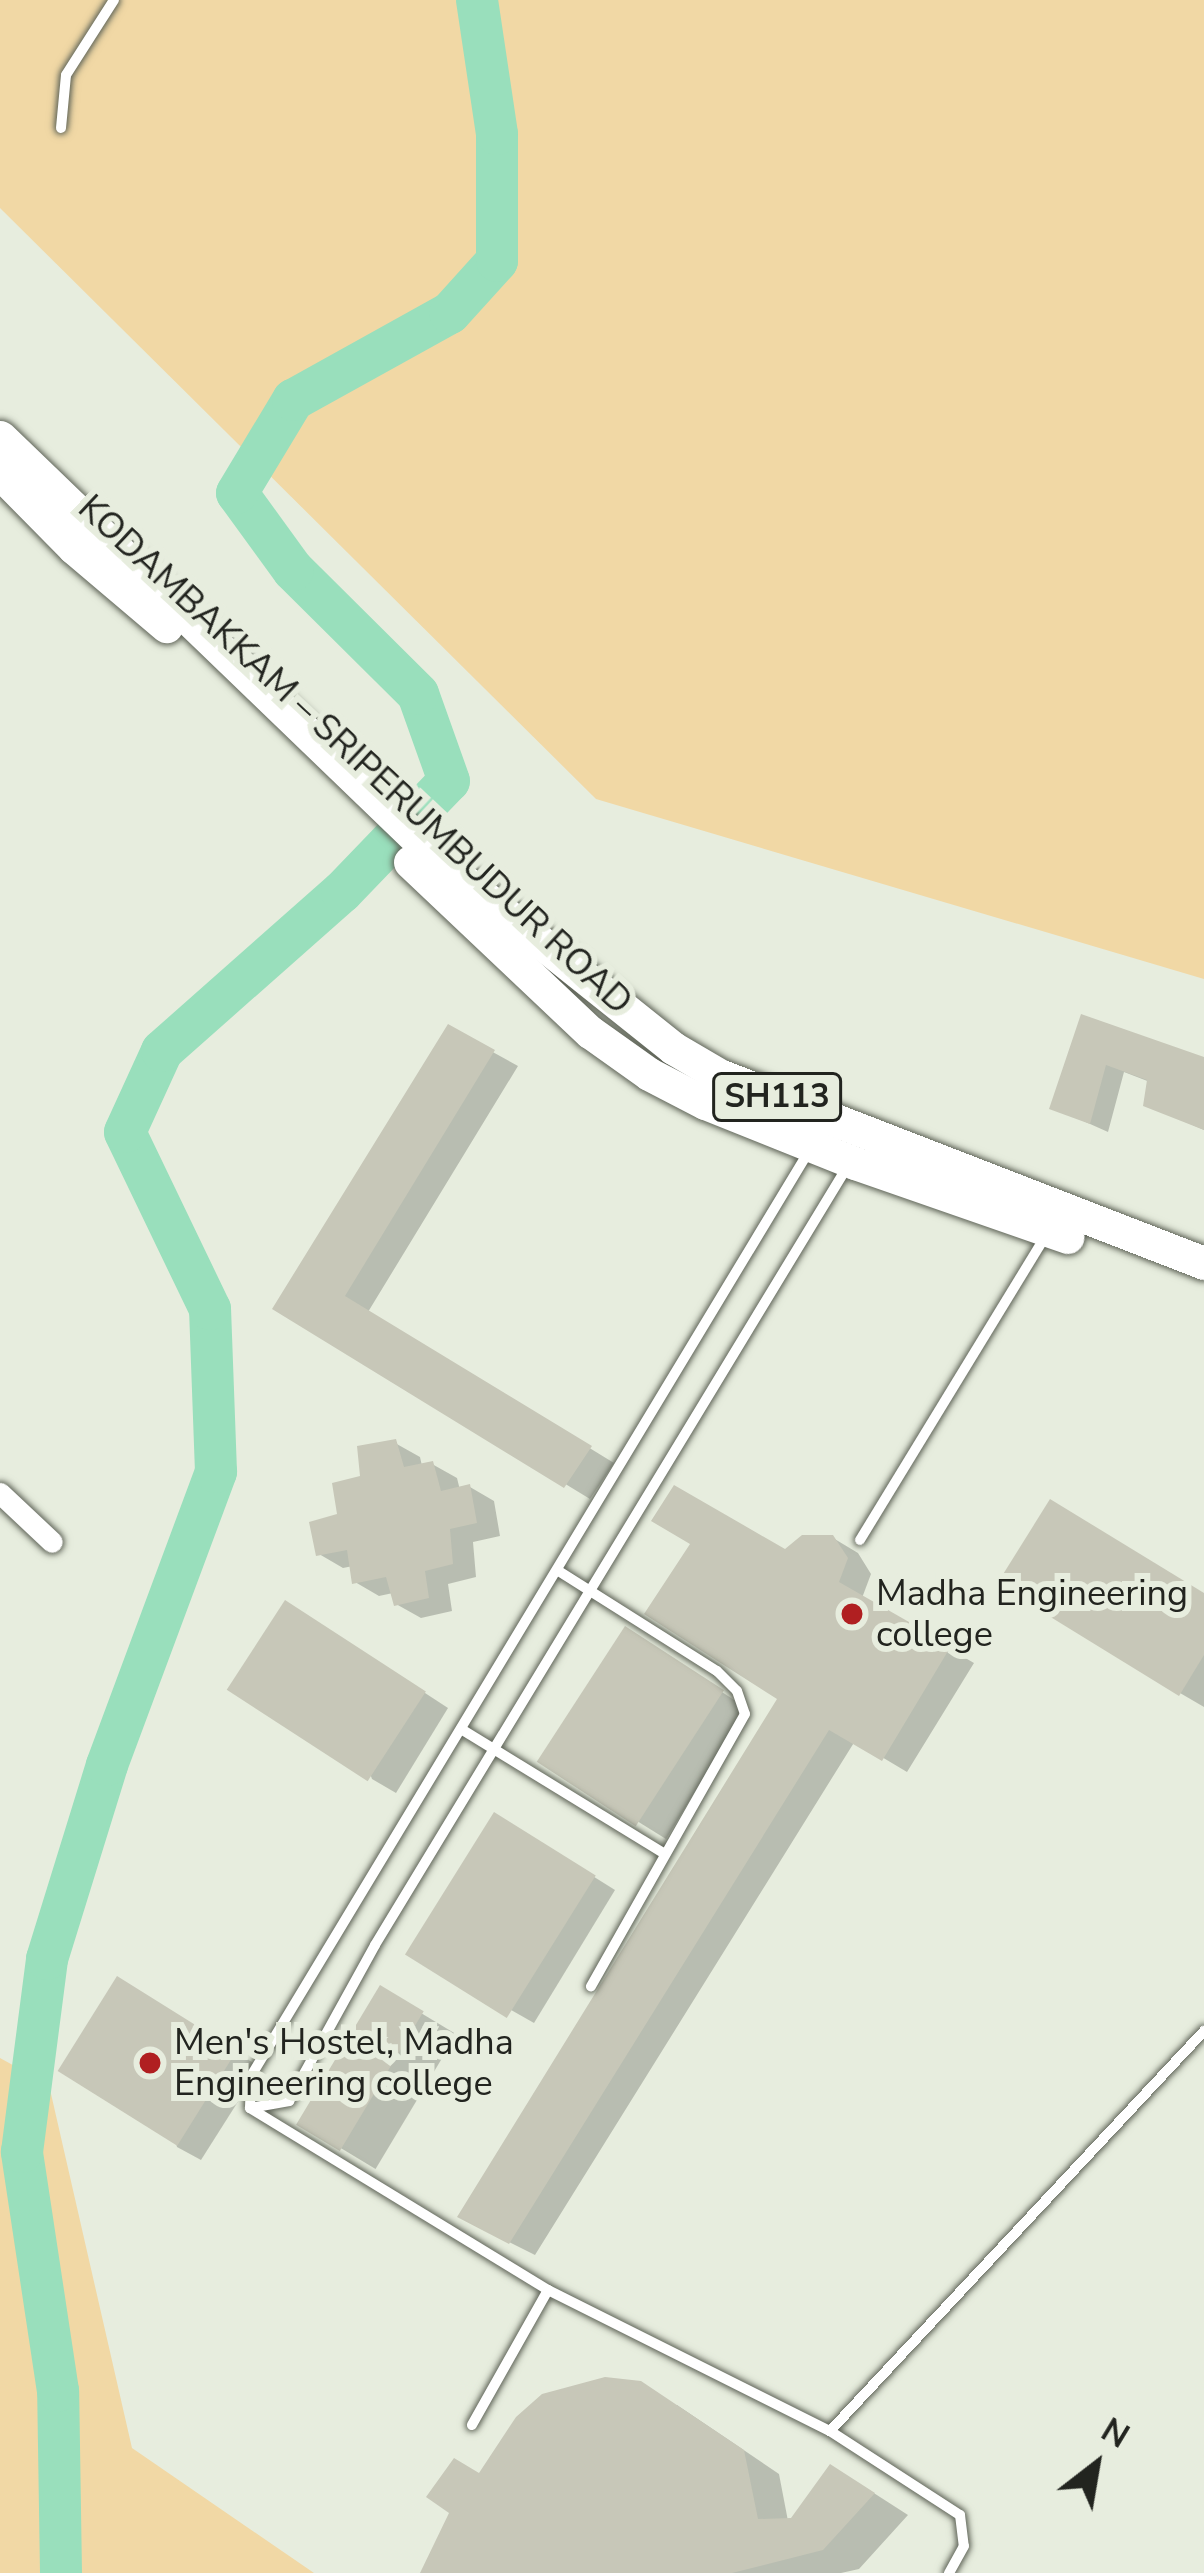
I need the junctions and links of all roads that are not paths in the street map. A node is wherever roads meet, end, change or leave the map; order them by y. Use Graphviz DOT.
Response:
graph roads {
  1 [pos="114,0"];
  2 [pos="61,128"];
  3 [pos="0,436"];
  4 [pos="0,473"];
  5 [pos="396,834"];
  6 [pos="821,1131"];
  7 [pos="859,1148"];
  8 [pos="1055,1221"];
  9 [pos="1204,1263"];
  10 [pos="1204,1287"];
  11 [pos="0,1493"];
  12 [pos="860,1540"];
  13 [pos="52,1542"];
  14 [pos="556,1570"];
  15 [pos="589,1590"];
  16 [pos="461,1730"];
  17 [pos="494,1748"];
  18 [pos="665,1854"];
  19 [pos="591,1986"];
  20 [pos="1204,2031"];
  21 [pos="250,2108"];
  22 [pos="548,2290"];
  23 [pos="472,2425"];
  24 [pos="830,2431"];
  25 [pos="950,2573"];
  1 -- 2 [label="lane"];
  3 -- 5 [label="main road, KODAMBAKKAM – SRIPERUMBUDUR ROAD / SH113"];
  4 -- 5 [label="main road, KODAMBAKKAM – SRIPERUMBUDUR ROAD / SH113"];
  5 -- 6 [label="main road, KODAMBAKKAM – SRIPERUMBUDUR ROAD / SH113"];
  6 -- 7 [label="main road, KODAMBAKKAM – SRIPERUMBUDUR ROAD / SH113"];
  6 -- 14 [label="lane"];
  7 -- 8 [label="main road, KODAMBAKKAM – SRIPERUMBUDUR ROAD / SH113"];
  7 -- 15 [label="lane"];
  8 -- 9 [label="main road, KODAMBAKKAM – SRIPERUMBUDUR ROAD / SH113"];
  8 -- 10 [label="main road, KODAMBAKKAM – SRIPERUMBUDUR ROAD / SH113"];
  8 -- 12 [label="lane"];
  11 -- 13 [label="street"];
  14 -- 15 [label="lane"];
  14 -- 16 [label="lane"];
  15 -- 17 [label="lane"];
  15 -- 18 [label="lane"];
  16 -- 17 [label="lane"];
  16 -- 21 [label="lane"];
  17 -- 18 [label="lane"];
  17 -- 21 [label="lane"];
  18 -- 19 [label="lane"];
  20 -- 24 [label="lane"];
  21 -- 22 [label="lane"];
  22 -- 23 [label="lane"];
  22 -- 24 [label="lane"];
  24 -- 25 [label="lane"];
}
